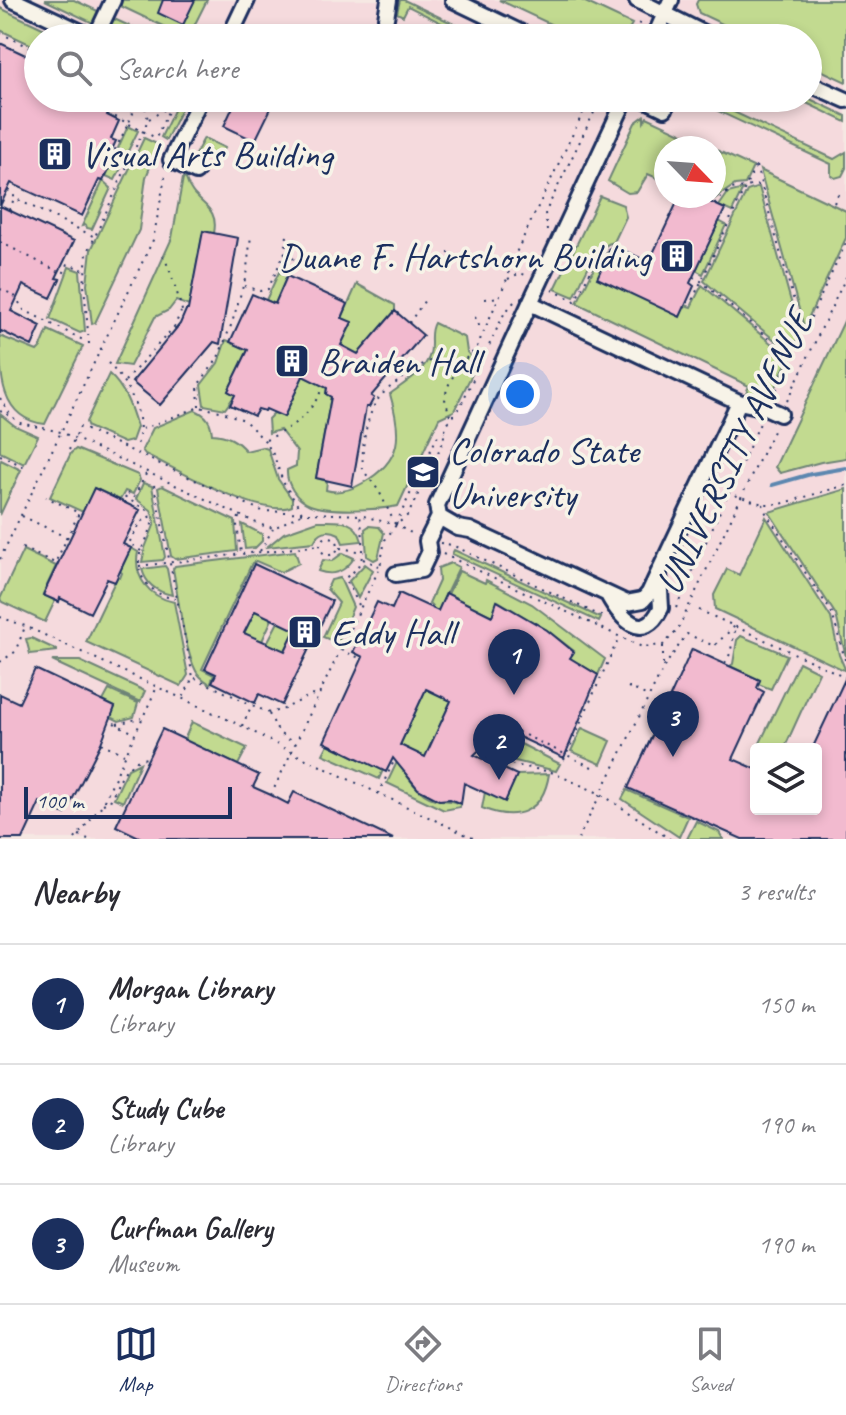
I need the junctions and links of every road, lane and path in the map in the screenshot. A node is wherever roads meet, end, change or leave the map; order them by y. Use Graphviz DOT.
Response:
graph roads {
  1 [pos="13,0"];
  2 [pos="113,0"];
  3 [pos="247,0"];
  4 [pos="389,0"];
  5 [pos="453,0"];
  6 [pos="637,0"];
  7 [pos="671,0"];
  8 [pos="35,5"];
  9 [pos="665,14"];
  10 [pos="386,18"];
  11 [pos="642,19"];
  12 [pos="70,24"];
  13 [pos="102,24"];
  14 [pos="236,24"];
  15 [pos="504,24"];
  16 [pos="638,24"];
  17 [pos="660,24"];
  18 [pos="685,24"];
  19 [pos="0,33"];
  20 [pos="24,44"];
  21 [pos="822,89"];
  22 [pos="846,100"];
  23 [pos="132,112"];
  24 [pos="146,112"];
  25 [pos="161,112"];
  26 [pos="168,112"];
  27 [pos="194,112"];
  28 [pos="583,112"];
  29 [pos="594,112"];
  30 [pos="619,112"];
  31 [pos="108,113"];
  32 [pos="148,120"];
  33 [pos="128,123"];
  34 [pos="143,131"];
  35 [pos="131,158"];
  36 [pos="171,160"];
  37 [pos="196,172"];
  38 [pos="761,185"];
  39 [pos="745,187"];
  40 [pos="8,190"];
  41 [pos="840,190"];
  42 [pos="726,193"];
  43 [pos="14,198"];
  44 [pos="834,203"];
  45 [pos="9,210"];
  46 [pos="722,215"];
  47 [pos="730,220"];
  48 [pos="2,230"];
  49 [pos="547,232"];
  50 [pos="287,235"];
  51 [pos="0,236"];
  52 [pos="94,236"];
  53 [pos="251,236"];
  54 [pos="0,242"];
  55 [pos="846,243"];
  56 [pos="613,245"];
  57 [pos="284,254"];
  58 [pos="163,256"];
  59 [pos="333,257"];
  60 [pos="85,270"];
  61 [pos="529,277"];
  62 [pos="693,277"];
  63 [pos="846,277"];
  64 [pos="507,279"];
  65 [pos="701,281"];
  66 [pos="243,286"];
  67 [pos="0,289"];
  68 [pos="550,290"];
  69 [pos="499,297"];
  70 [pos="485,299"];
  71 [pos="524,299"];
  72 [pos="425,300"];
  73 [pos="687,302"];
  74 [pos="491,314"];
  75 [pos="475,317"];
  76 [pos="502,319"];
  77 [pos="409,323"];
  78 [pos="482,333"];
  79 [pos="803,333"];
  80 [pos="791,358"];
  81 [pos="108,363"];
  82 [pos="459,365"];
  83 [pos="124,382"];
  84 [pos="323,386"];
  85 [pos="0,398"];
  86 [pos="739,402"];
  87 [pos="199,407"];
  88 [pos="0,411"];
  89 [pos="774,411"];
  90 [pos="248,413"];
  91 [pos="11,416"];
  92 [pos="450,418"];
  93 [pos="244,420"];
  94 [pos="142,429"];
  95 [pos="61,432"];
  96 [pos="444,432"];
  97 [pos="75,439"];
  98 [pos="265,441"];
  99 [pos="137,445"];
  100 [pos="69,450"];
  101 [pos="0,455"];
  102 [pos="27,468"];
  103 [pos="146,472"];
  104 [pos="154,485"];
  105 [pos="846,485"];
  106 [pos="727,493"];
  107 [pos="46,497"];
  108 [pos="741,497"];
  109 [pos="763,504"];
  110 [pos="302,513"];
  111 [pos="360,515"];
  112 [pos="21,516"];
  113 [pos="151,517"];
  114 [pos="239,517"];
  115 [pos="439,517"];
  116 [pos="396,525"];
  117 [pos="274,528"];
  118 [pos="69,538"];
  119 [pos="427,541"];
  120 [pos="320,545"];
  121 [pos="338,547"];
  122 [pos="22,548"];
  123 [pos="141,551"];
  124 [pos="259,552"];
  125 [pos="364,552"];
  126 [pos="242,554"];
  127 [pos="0,559"];
  128 [pos="362,559"];
  129 [pos="169,563"];
  130 [pos="139,566"];
  131 [pos="380,567"];
  132 [pos="659,573"];
  133 [pos="396,574"];
  134 [pos="608,594"];
  135 [pos="176,599"];
  136 [pos="360,606"];
  137 [pos="676,607"];
  138 [pos="699,610"];
  139 [pos="0,617"];
  140 [pos="736,625"];
  141 [pos="25,626"];
  142 [pos="624,626"];
  143 [pos="619,637"];
  144 [pos="663,645"];
  145 [pos="340,649"];
  146 [pos="362,659"];
  147 [pos="0,662"];
  148 [pos="725,663"];
  149 [pos="846,663"];
  150 [pos="664,667"];
  151 [pos="193,677"];
  152 [pos="846,677"];
  153 [pos="157,687"];
  154 [pos="628,687"];
  155 [pos="317,696"];
  156 [pos="649,696"];
  157 [pos="182,698"];
  158 [pos="252,706"];
  159 [pos="269,713"];
  160 [pos="143,718"];
  161 [pos="489,718"];
  162 [pos="503,725"];
  163 [pos="242,726"];
  164 [pos="135,733"];
  165 [pos="495,741"];
  166 [pos="101,743"];
  167 [pos="295,744"];
  168 [pos="291,752"];
  169 [pos="125,754"];
  170 [pos="567,755"];
  171 [pos="147,758"];
  172 [pos="395,759"];
  173 [pos="488,760"];
  174 [pos="564,760"];
  175 [pos="592,767"];
  176 [pos="378,794"];
  177 [pos="601,794"];
  178 [pos="271,795"];
  179 [pos="102,805"];
  180 [pos="78,834"];
  181 [pos="75,839"];
  182 [pos="88,839"];
  183 [pos="475,839"];
  184 [pos="578,839"];
  185 [pos="670,839"];
  1 -- 8 [label="street"];
  2 -- 13 [label="street"];
  3 -- 14 [label="street"];
  4 -- 10 [label="street"];
  5 -- 15 [label="street"];
  6 -- 9 [label="street"];
  7 -- 9 [label="street"];
  8 -- 12 [label="street"];
  9 -- 17 [label="street"];
  9 -- 18 [label="street"];
  11 -- 16 [label="path"];
  19 -- 20 [label="path"];
  21 -- 22 [label="street"];
  23 -- 33 [label="path"];
  24 -- 32 [label="path"];
  25 -- 32 [label="path"];
  26 -- 34 [label="path"];
  27 -- 36 [label="street"];
  28 -- 64 [label="path"];
  29 -- 49 [label="path"];
  30 -- 71 [label="street"];
  31 -- 33 [label="path"];
  32 -- 34 [label="path"];
  33 -- 34 [label="path"];
  33 -- 35 [label="path"];
  34 -- 35 [label="path"];
  35 -- 52 [label="path"];
  36 -- 37 [label="street"];
  36 -- 95 [label="path"];
  38 -- 39 [label="path"];
  38 -- 39 [label="path"];
  38 -- 79 [label="path"];
  39 -- 42 [label="path"];
  39 -- 47 [label="path"];
  40 -- 43 [label="path"];
  41 -- 44 [label="path"];
  43 -- 45 [label="path"];
  43 -- 52 [label="path"];
  46 -- 47 [label="path"];
  47 -- 65 [label="path"];
  48 -- 51 [label="path"];
  50 -- 57 [label="path"];
  52 -- 60 [label="path"];
  53 -- 66 [label="path"];
  54 -- 60 [label="path"];
  55 -- 79 [label="path"];
  56 -- 68 [label="path"];
  57 -- 59 [label="path"];
  57 -- 66 [label="path"];
  58 -- 83 [label="path"];
  60 -- 67 [label="path"];
  61 -- 64 [label="path"];
  62 -- 65 [label="path"];
  63 -- 89 [label="path, UNIVERSITY AVENUE"];
  64 -- 69 [label="path"];
  65 -- 73 [label="path"];
  65 -- 80 [label="path"];
  66 -- 87 [label="path"];
  69 -- 70 [label="path"];
  69 -- 74 [label="path"];
  71 -- 76 [label="path"];
  71 -- 86 [label="street"];
  71 -- 115 [label="street"];
  72 -- 77 [label="path"];
  74 -- 76 [label="path"];
  74 -- 78 [label="path"];
  75 -- 78 [label="path"];
  76 -- 92 [label="path"];
  78 -- 82 [label="path"];
  79 -- 80 [label="path"];
  80 -- 89 [label="path"];
  81 -- 83 [label="path"];
  82 -- 92 [label="path"];
  82 -- 116 [label="path"];
  83 -- 94 [label="path"];
  84 -- 98 [label="path"];
  85 -- 91 [label="path"];
  86 -- 89 [label="street"];
  86 -- 132 [label="street"];
  87 -- 93 [label="path"];
  87 -- 94 [label="path"];
  88 -- 91 [label="path"];
  89 -- 106 [label="path"];
  89 -- 108 [label="path, UNIVERSITY AVENUE"];
  90 -- 93 [label="path"];
  91 -- 95 [label="path"];
  92 -- 96 [label="path"];
  93 -- 98 [label="path"];
  94 -- 99 [label="path"];
  95 -- 97 [label="path"];
  95 -- 112 [label="path"];
  96 -- 116 [label="path"];
  96 -- 116 [label="path"];
  97 -- 100 [label="path"];
  97 -- 103 [label="path"];
  97 -- 110 [label="path"];
  98 -- 110 [label="path"];
  101 -- 102 [label="path"];
  103 -- 113 [label="path"];
  103 -- 114 [label="path"];
  104 -- 129 [label="path"];
  105 -- 109 [label="path"];
  106 -- 108 [label="path"];
  106 -- 137 [label="path"];
  107 -- 118 [label="path"];
  108 -- 109 [label="path"];
  108 -- 144 [label="path, UNIVERSITY AVENUE"];
  109 -- 149 [label="path"];
  110 -- 111 [label="path"];
  110 -- 117 [label="path"];
  111 -- 116 [label="path"];
  111 -- 125 [label="path"];
  112 -- 118 [label="path"];
  112 -- 127 [label="path"];
  113 -- 123 [label="path"];
  113 -- 123 [label="path"];
  114 -- 117 [label="path"];
  114 -- 126 [label="path"];
  115 -- 119 [label="street"];
  115 -- 134 [label="street"];
  116 -- 119 [label="path"];
  116 -- 131 [label="path"];
  117 -- 124 [label="path"];
  118 -- 122 [label="path"];
  119 -- 133 [label="street"];
  119 -- 142 [label="path"];
  119 -- 143 [label="path"];
  120 -- 121 [label="path"];
  120 -- 121 [label="path"];
  120 -- 124 [label="path"];
  121 -- 125 [label="path"];
  123 -- 130 [label="path"];
  124 -- 126 [label="path"];
  125 -- 128 [label="path"];
  126 -- 129 [label="path"];
  128 -- 131 [label="path"];
  128 -- 136 [label="path"];
  129 -- 130 [label="path"];
  129 -- 135 [label="path"];
  130 -- 135 [label="path"];
  131 -- 136 [label="path"];
  132 -- 134 [label="street"];
  132 -- 142 [label="street"];
  134 -- 142 [label="street"];
  135 -- 151 [label="path"];
  136 -- 145 [label="path"];
  138 -- 140 [label="path"];
  139 -- 141 [label="path"];
  140 -- 148 [label="path"];
  140 -- 150 [label="path"];
  140 -- 152 [label="path"];
  141 -- 147 [label="path"];
  141 -- 153 [label="path"];
  142 -- 143 [label="path"];
  143 -- 144 [label="path"];
  143 -- 170 [label="path"];
  144 -- 150 [label="path"];
  145 -- 146 [label="path"];
  145 -- 155 [label="path"];
  150 -- 156 [label="path"];
  151 -- 157 [label="path"];
  151 -- 158 [label="path"];
  153 -- 157 [label="path"];
  153 -- 160 [label="path"];
  154 -- 156 [label="path"];
  155 -- 159 [label="path"];
  155 -- 167 [label="path"];
  156 -- 177 [label="path"];
  157 -- 163 [label="path"];
  158 -- 159 [label="path"];
  158 -- 163 [label="path"];
  159 -- 167 [label="path"];
  160 -- 164 [label="path"];
  160 -- 164 [label="path"];
  161 -- 162 [label="path"];
  162 -- 165 [label="path"];
  162 -- 170 [label="path"];
  163 -- 168 [label="path"];
  164 -- 169 [label="path"];
  166 -- 169 [label="path"];
  167 -- 168 [label="path"];
  168 -- 176 [label="path"];
  168 -- 178 [label="path"];
  169 -- 179 [label="path"];
  170 -- 174 [label="path"];
  170 -- 175 [label="path"];
  171 -- 179 [label="path"];
  172 -- 176 [label="path"];
  173 -- 177 [label="path"];
  176 -- 183 [label="path"];
  177 -- 184 [label="path"];
  177 -- 185 [label="path"];
  179 -- 180 [label="path"];
  180 -- 181 [label="path"];
  180 -- 182 [label="path"];
}
